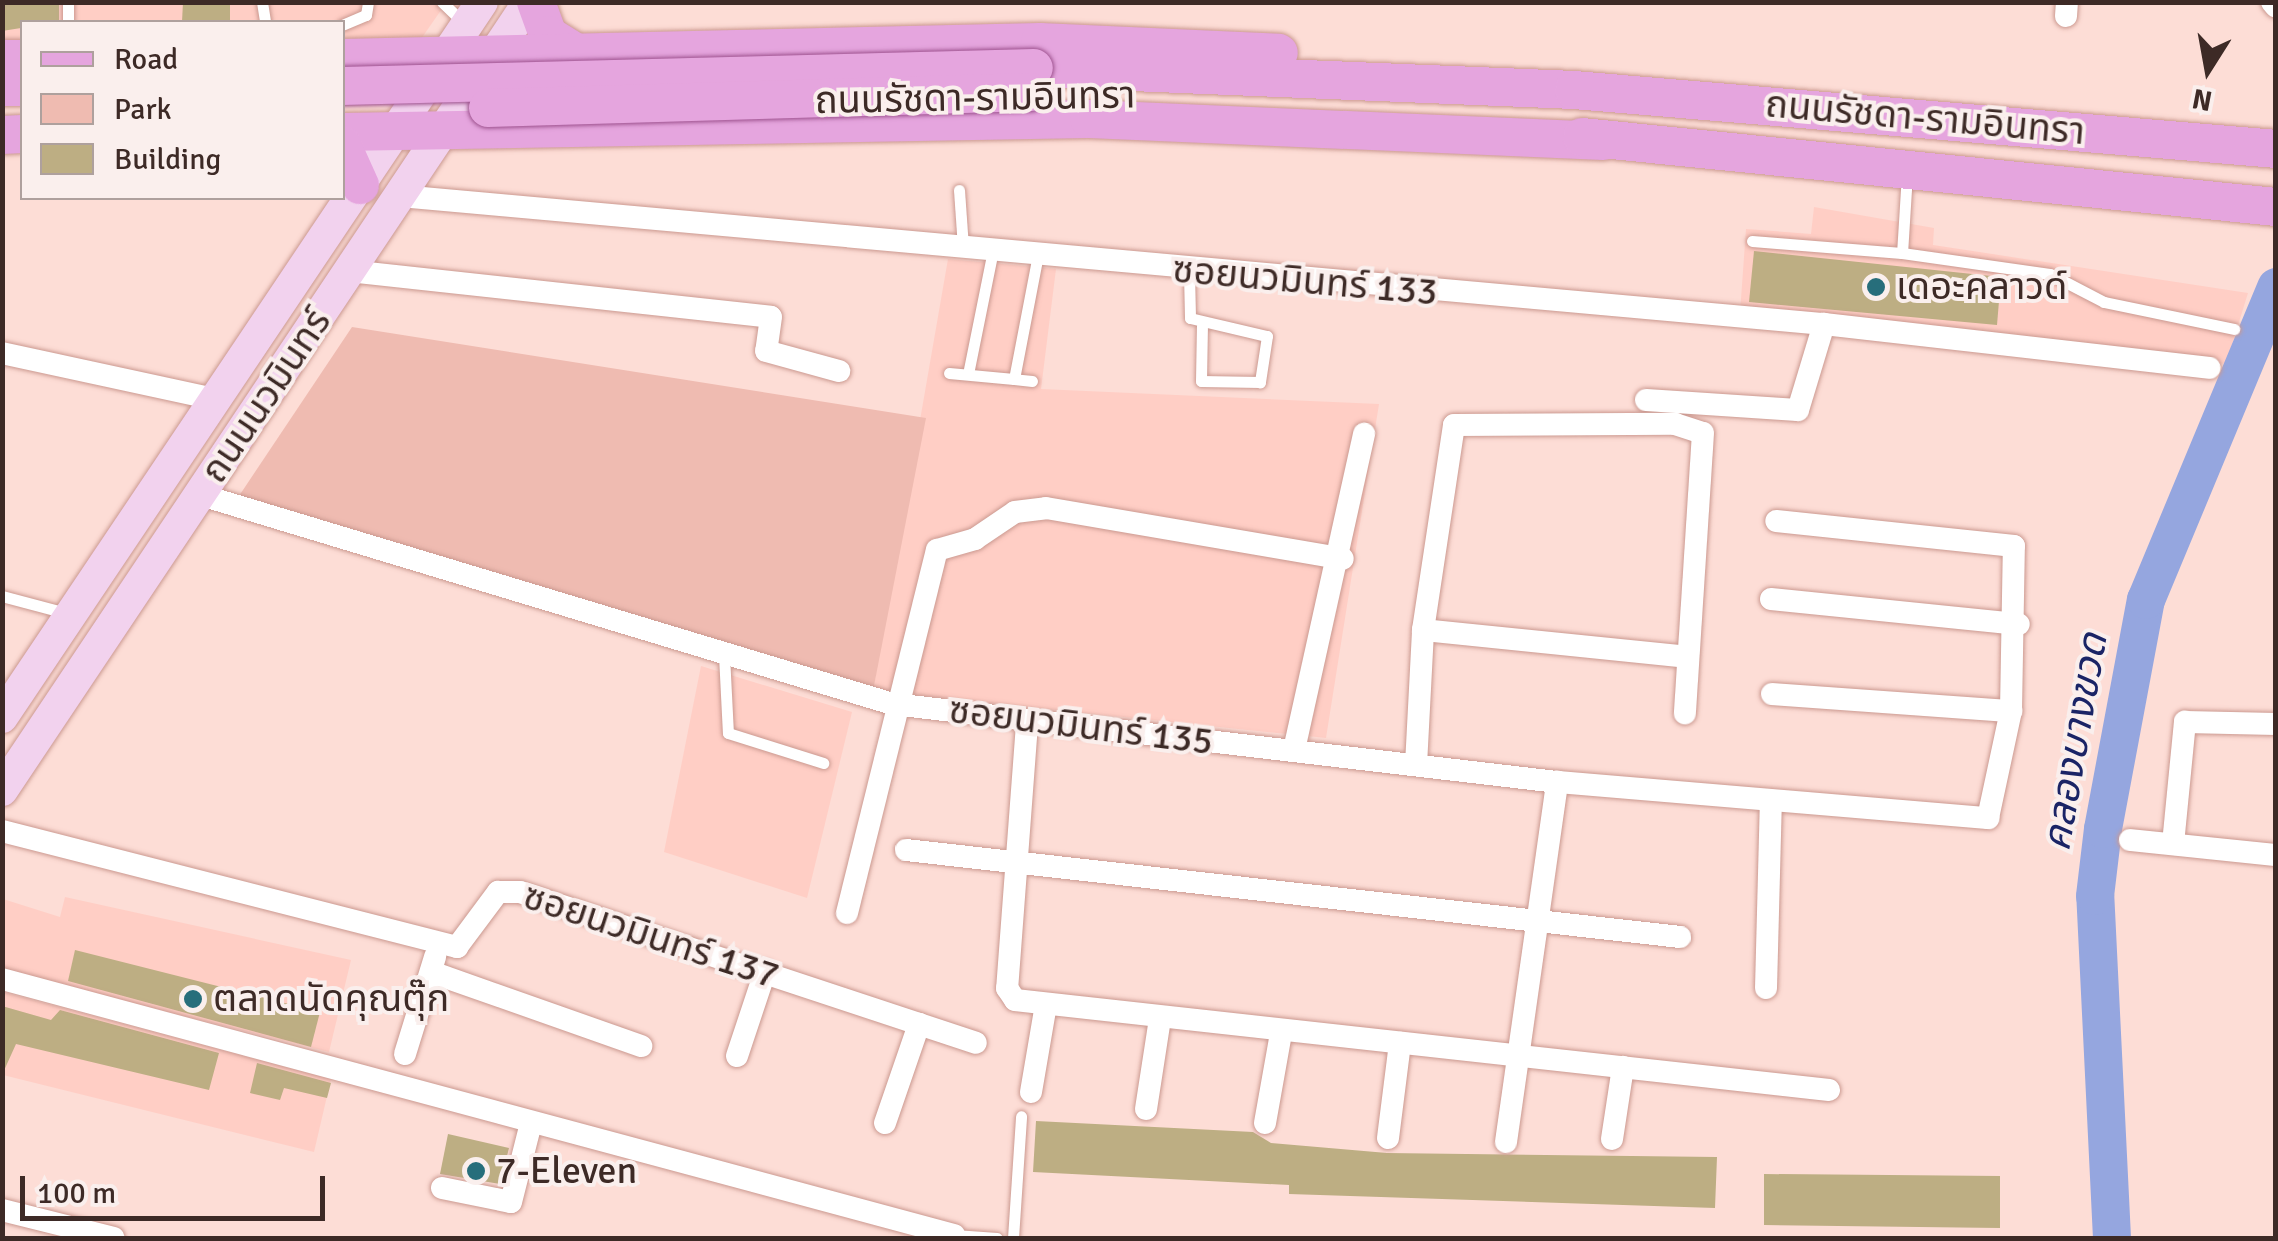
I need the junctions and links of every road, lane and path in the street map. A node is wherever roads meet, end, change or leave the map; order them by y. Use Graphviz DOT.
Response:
graph roads {
  1 [pos="368,2"];
  2 [pos="442,2"];
  3 [pos="533,2"];
  4 [pos="345,23"];
  5 [pos="464,28"];
  6 [pos="496,51"];
  7 [pos="590,54"];
  8 [pos="345,57"];
  9 [pos="1032,80"];
  10 [pos="345,86"];
  11 [pos="1574,90"];
  12 [pos="345,110"];
  13 [pos="587,126"];
  14 [pos="442,129"];
  15 [pos="396,130"];
  16 [pos="345,132"];
  17 [pos="1604,141"];
  18 [pos="2276,149"];
  19 [pos="345,150"];
  20 [pos="1908,170"];
  21 [pos="363,180"];
  22 [pos="959,190"];
  23 [pos="400,196"];
  24 [pos="2276,208"];
  25 [pos="1752,241"];
  26 [pos="963,247"];
  27 [pos="993,250"];
  28 [pos="1902,253"];
  29 [pos="1038,254"];
  30 [pos="350,272"];
  31 [pos="1190,273"];
  32 [pos="1824,324"];
  33 [pos="1202,326"];
  34 [pos="2234,330"];
  35 [pos="2,353"];
  36 [pos="2209,368"];
  37 [pos="838,371"];
  38 [pos="950,372"];
  39 [pos="968,374"];
  40 [pos="1014,379"];
  41 [pos="1032,381"];
  42 [pos="215,399"];
  43 [pos="1646,400"];
  44 [pos="1364,434"];
  45 [pos="201,494"];
  46 [pos="1776,520"];
  47 [pos="1343,560"];
  48 [pos="2,596"];
  49 [pos="1771,599"];
  50 [pos="72,615"];
  51 [pos="2019,624"];
  52 [pos="1422,630"];
  53 [pos="724,655"];
  54 [pos="1688,657"];
  55 [pos="13,684"];
  56 [pos="1772,694"];
  57 [pos="893,704"];
  58 [pos="2011,710"];
  59 [pos="1685,712"];
  60 [pos="2,717"];
  61 [pos="1027,724"];
  62 [pos="2276,724"];
  63 [pos="1294,750"];
  64 [pos="823,763"];
  65 [pos="1416,765"];
  66 [pos="1557,782"];
  67 [pos="2,790"];
  68 [pos="1770,800"];
  69 [pos="2,830"];
  70 [pos="2130,840"];
  71 [pos="2173,844"];
  72 [pos="906,850"];
  73 [pos="2276,855"];
  74 [pos="1019,863"];
  75 [pos="848,912"];
  76 [pos="1536,917"];
  77 [pos="1680,937"];
  78 [pos="439,944"];
  79 [pos="431,972"];
  80 [pos="765,972"];
  81 [pos="2,980"];
  82 [pos="1766,988"];
  83 [pos="1046,1004"];
  84 [pos="1160,1019"];
  85 [pos="920,1024"];
  86 [pos="1280,1032"];
  87 [pos="976,1043"];
  88 [pos="1400,1043"];
  89 [pos="641,1046"];
  90 [pos="405,1054"];
  91 [pos="1519,1055"];
  92 [pos="737,1056"];
  93 [pos="1623,1067"];
  94 [pos="1829,1090"];
  95 [pos="1032,1092"];
  96 [pos="1146,1109"];
  97 [pos="1022,1116"];
  98 [pos="531,1123"];
  99 [pos="1264,1123"];
  100 [pos="886,1124"];
  101 [pos="1388,1138"];
  102 [pos="1612,1139"];
  103 [pos="1506,1142"];
  104 [pos="442,1188"];
  105 [pos="2,1210"];
  106 [pos="954,1235"];
  107 [pos="114,1238"];
  108 [pos="997,1238"];
  109 [pos="1013,1238"];
  1 -- 4 [label="lane"];
  2 -- 5 [label="lane"];
  3 -- 6 [label="main road, ถนนนวมินทร์"];
  3 -- 7 [label="main road"];
  5 -- 6 [label="main road, ถนนรัชดา-รามอินทรา"];
  5 -- 8 [label="main road, ถนนรัชดา-รามอินทรา"];
  5 -- 15 [label="main road, ถนนนวมินทร์"];
  6 -- 7 [label="main road, ถนนรัชดา-รามอินทรา"];
  6 -- 14 [label="main road, ถนนนวมินทร์"];
  7 -- 11 [label="main road, ถนนรัชดา-รามอินทรา"];
  7 -- 13 [label="main road"];
  9 -- 10 [label="main road, ถนนรัชดา-รามอินทรา, bridge"];
  9 -- 11 [label="main road, ถนนรัชดา-รามอินทรา"];
  9 -- 12 [label="main road, ถนนรัชดา-รามอินทรา, bridge"];
  9 -- 17 [label="main road, ถนนรัชดา-รามอินทรา"];
  11 -- 18 [label="main road, ถนนรัชดา-รามอินทรา"];
  13 -- 14 [label="main road, ถนนรัชดา-รามอินทรา"];
  13 -- 17 [label="main road, ถนนรัชดา-รามอินทรา"];
  14 -- 15 [label="main road, ถนนรัชดา-รามอินทรา"];
  14 -- 23 [label="main road, ถนนนวมินทร์"];
  15 -- 16 [label="main road, ถนนรัชดา-รามอินทรา"];
  15 -- 21 [label="main road, ถนนนวมินทร์"];
  17 -- 20 [label="main road, ถนนรัชดา-รามอินทรา"];
  19 -- 21 [label="main road"];
  20 -- 24 [label="main road, ถนนรัชดา-รามอินทรา"];
  20 -- 28 [label="lane"];
  21 -- 23 [label="main road"];
  21 -- 42 [label="main road, ถนนนวมินทร์"];
  22 -- 26 [label="lane"];
  23 -- 26 [label="street, ซอยนวมินทร์ 133"];
  23 -- 30 [label="main road, ถนนนวมินทร์"];
  25 -- 28 [label="lane"];
  26 -- 27 [label="street, ซอยนวมินทร์ 133"];
  27 -- 29 [label="street, ซอยนวมินทร์ 133"];
  27 -- 39 [label="lane"];
  28 -- 34 [label="lane"];
  29 -- 31 [label="street, ซอยนวมินทร์ 133"];
  29 -- 40 [label="lane"];
  30 -- 37 [label="street"];
  30 -- 45 [label="main road, ถนนนวมินทร์"];
  31 -- 32 [label="street, ซอยนวมินทร์ 133"];
  31 -- 33 [label="lane"];
  32 -- 36 [label="street, ซอยนวมินทร์ 133"];
  32 -- 43 [label="street"];
  33 -- 33 [label="lane"];
  35 -- 42 [label="street"];
  38 -- 39 [label="lane"];
  39 -- 40 [label="lane"];
  40 -- 41 [label="lane"];
  42 -- 50 [label="main road, ถนนนวมินทร์"];
  44 -- 47 [label="street"];
  45 -- 53 [label="street, ซอยนวมินทร์ 135"];
  45 -- 67 [label="main road, ถนนนวมินทร์"];
  46 -- 51 [label="street"];
  47 -- 57 [label="street"];
  47 -- 63 [label="street"];
  48 -- 50 [label="lane"];
  49 -- 51 [label="street"];
  50 -- 55 [label="main road, ถนนนวมินทร์"];
  51 -- 58 [label="street"];
  52 -- 54 [label="street"];
  52 -- 54 [label="street"];
  52 -- 65 [label="street"];
  53 -- 57 [label="street, ซอยนวมินทร์ 135"];
  53 -- 64 [label="lane"];
  54 -- 59 [label="street"];
  55 -- 60 [label="main road, ถนนนวมินทร์"];
  56 -- 58 [label="street"];
  57 -- 61 [label="street, ซอยนวมินทร์ 135"];
  57 -- 75 [label="street"];
  58 -- 68 [label="street, ซอยนวมินทร์ 135"];
  61 -- 63 [label="street, ซอยนวมินทร์ 135"];
  61 -- 74 [label="street"];
  62 -- 71 [label="street"];
  63 -- 65 [label="street, ซอยนวมินทร์ 135"];
  65 -- 66 [label="street, ซอยนวมินทร์ 135"];
  66 -- 68 [label="street, ซอยนวมินทร์ 135"];
  66 -- 76 [label="street"];
  68 -- 82 [label="street"];
  69 -- 78 [label="street"];
  70 -- 71 [label="street"];
  71 -- 73 [label="street"];
  72 -- 74 [label="street"];
  74 -- 76 [label="street"];
  74 -- 83 [label="street"];
  76 -- 77 [label="street"];
  76 -- 91 [label="street"];
  78 -- 79 [label="street"];
  78 -- 80 [label="street, ซอยนวมินทร์ 137"];
  79 -- 89 [label="street"];
  79 -- 90 [label="street"];
  80 -- 85 [label="street, ซอยนวมินทร์ 137"];
  80 -- 92 [label="street"];
  81 -- 98 [label="street"];
  83 -- 84 [label="street"];
  83 -- 95 [label="street"];
  84 -- 86 [label="street"];
  84 -- 96 [label="street"];
  85 -- 87 [label="street, ซอยนวมินทร์ 137"];
  85 -- 100 [label="street"];
  86 -- 88 [label="street"];
  86 -- 99 [label="street"];
  88 -- 91 [label="street"];
  88 -- 101 [label="street"];
  91 -- 93 [label="street"];
  91 -- 103 [label="street"];
  93 -- 94 [label="street"];
  93 -- 102 [label="street"];
  97 -- 109 [label="lane"];
  98 -- 104 [label="street"];
  98 -- 106 [label="street"];
  105 -- 107 [label="street"];
  106 -- 108 [label="lane"];
}
